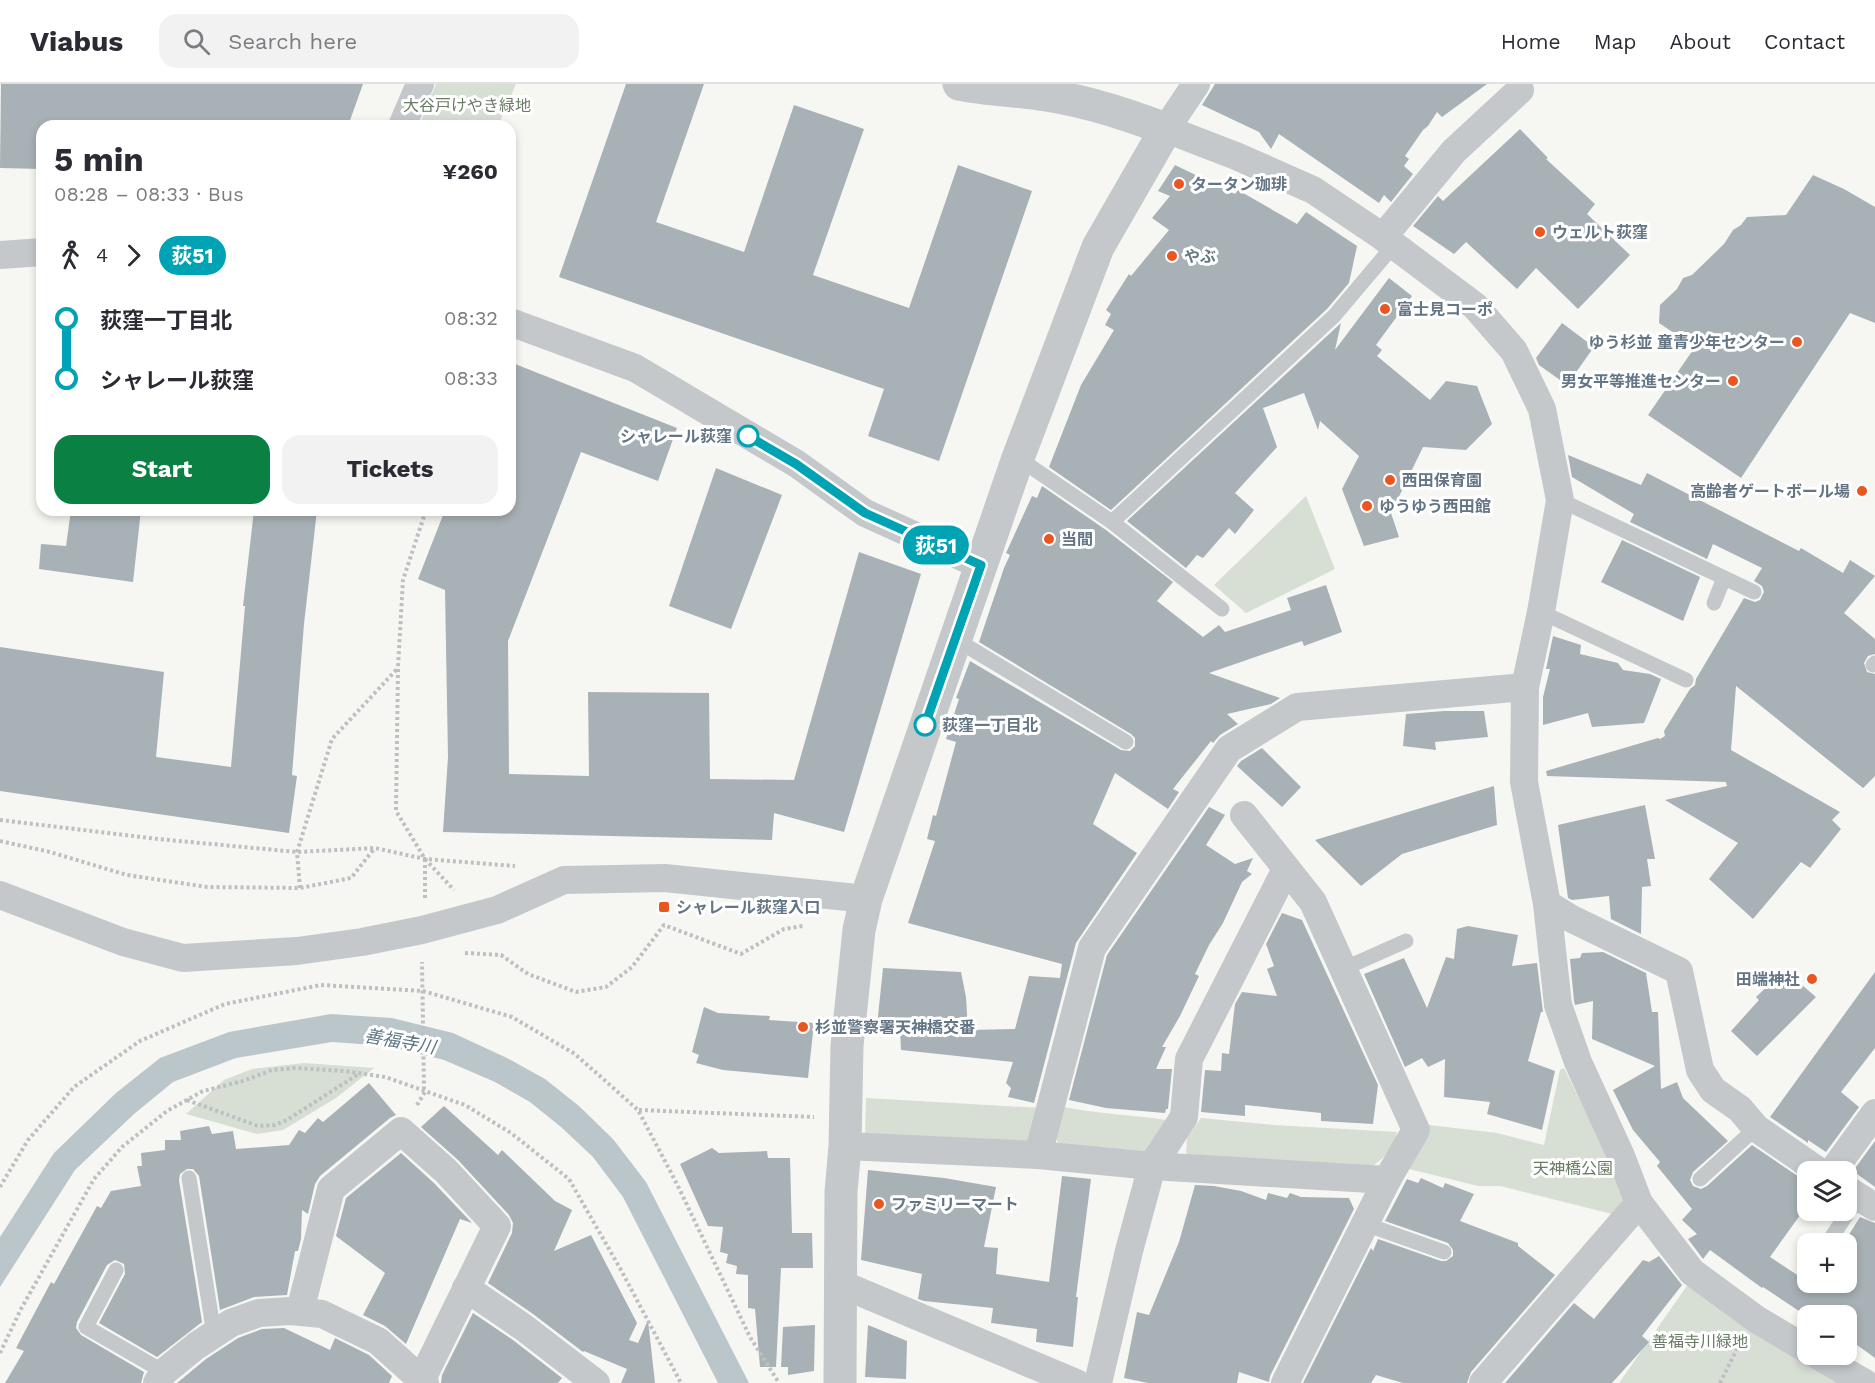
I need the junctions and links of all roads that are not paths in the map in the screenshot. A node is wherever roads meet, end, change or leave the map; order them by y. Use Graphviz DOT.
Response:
graph roads {
  1 [pos="420,84"];
  2 [pos="959,84"];
  3 [pos="1196,84"];
  4 [pos="1521,86"];
  5 [pos="1047,89"];
  6 [pos="405,120"];
  7 [pos="1166,129"];
  8 [pos="1389,241"];
  9 [pos="36,252"];
  10 [pos="0,255"];
  11 [pos="516,324"];
  12 [pos="1018,458"];
  13 [pos="1560,500"];
  14 [pos="1112,522"];
  15 [pos="981,565"];
  16 [pos="1724,578"];
  17 [pos="1754,592"];
  18 [pos="1714,603"];
  19 [pos="1222,609"];
  20 [pos="1541,612"];
  21 [pos="955,639"];
  22 [pos="1686,680"];
  23 [pos="1525,687"];
  24 [pos="1126,742"];
  25 [pos="1244,815"];
  26 [pos="1286,869"];
  27 [pos="0,895"];
  28 [pos="866,899"];
  29 [pos="1547,904"];
  30 [pos="1406,941"];
  31 [pos="1343,969"];
  32 [pos="1875,1113"];
  33 [pos="1756,1128"];
  34 [pos="845,1132"];
  35 [pos="1038,1155"];
  36 [pos="1804,1161"];
  37 [pos="1840,1161"];
  38 [pos="1152,1166"];
  39 [pos="189,1178"];
  40 [pos="1700,1179"];
  41 [pos="1387,1180"];
  42 [pos="1860,1197"];
  43 [pos="1639,1203"];
  44 [pos="1365,1224"];
  45 [pos="1835,1233"];
  46 [pos="1444,1252"];
  47 [pos="116,1270"];
  48 [pos="841,1284"];
  49 [pos="466,1288"];
  50 [pos="300,1311"];
  51 [pos="214,1334"];
  52 [pos="1797,1343"];
  53 [pos="1834,1365"];
  54 [pos="160,1378"];
  55 [pos="422,1382"];
  56 [pos="596,1383"];
  57 [pos="840,1383"];
  58 [pos="1076,1383"];
  59 [pos="1098,1383"];
  60 [pos="1285,1383"];
  61 [pos="1483,1383"];
  62 [pos="1865,1383"];
  1 -- 6 [label="street"];
  2 -- 5 [label="street"];
  3 -- 7 [label="street"];
  4 -- 8 [label="street"];
  5 -- 7 [label="street"];
  7 -- 8 [label="street"];
  7 -- 12 [label="street"];
  8 -- 13 [label="street"];
  8 -- 14 [label="lane"];
  9 -- 10 [label="street"];
  11 -- 15 [label="street"];
  12 -- 14 [label="lane"];
  12 -- 15 [label="street"];
  13 -- 16 [label="lane"];
  13 -- 20 [label="street"];
  14 -- 19 [label="lane"];
  15 -- 21 [label="street"];
  16 -- 17 [label="lane"];
  16 -- 18 [label="lane"];
  20 -- 22 [label="lane"];
  20 -- 23 [label="street"];
  21 -- 24 [label="lane"];
  21 -- 28 [label="street"];
  23 -- 29 [label="street"];
  23 -- 35 [label="street"];
  25 -- 26 [label="street"];
  26 -- 31 [label="street"];
  26 -- 38 [label="street"];
  27 -- 28 [label="street"];
  28 -- 34 [label="street"];
  29 -- 33 [label="street"];
  29 -- 43 [label="street"];
  30 -- 31 [label="lane"];
  31 -- 41 [label="street"];
  32 -- 37 [label="street"];
  33 -- 36 [label="street"];
  33 -- 40 [label="lane"];
  34 -- 35 [label="street"];
  34 -- 48 [label="street"];
  35 -- 38 [label="street"];
  38 -- 41 [label="street"];
  38 -- 59 [label="street"];
  39 -- 51 [label="lane"];
  41 -- 44 [label="street"];
  42 -- 45 [label="lane"];
  43 -- 52 [label="street"];
  43 -- 61 [label="street"];
  44 -- 46 [label="lane"];
  44 -- 60 [label="street"];
  47 -- 54 [label="lane"];
  48 -- 57 [label="street"];
  48 -- 58 [label="street"];
  49 -- 50 [label="street"];
  49 -- 55 [label="street"];
  49 -- 56 [label="street"];
  50 -- 51 [label="street"];
  50 -- 55 [label="street"];
  51 -- 54 [label="street"];
  53 -- 62 [label="street"];
}
